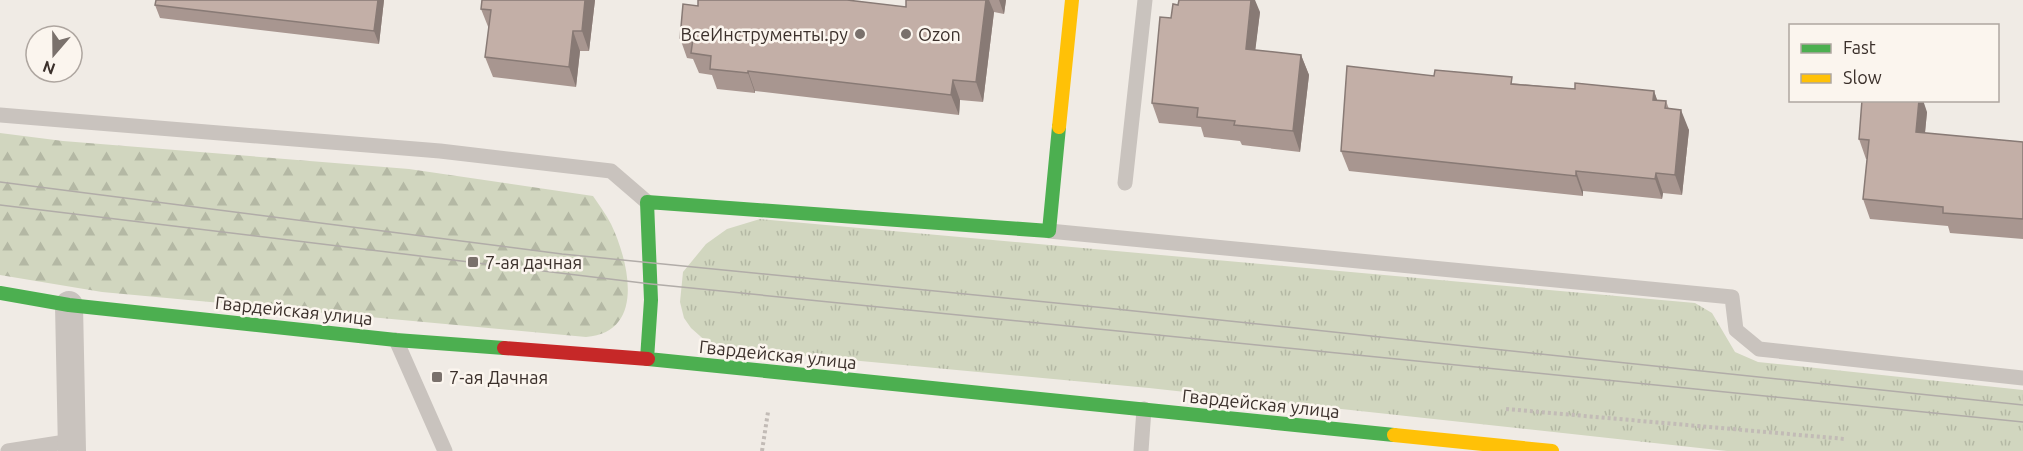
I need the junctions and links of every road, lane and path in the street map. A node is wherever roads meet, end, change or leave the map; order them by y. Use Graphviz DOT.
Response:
graph roads {
  1 [pos="1072,0"];
  2 [pos="1145,0"];
  3 [pos="0,115"];
  4 [pos="1125,183"];
  5 [pos="647,202"];
  6 [pos="1049,231"];
  7 [pos="0,292"];
  8 [pos="69,305"];
  9 [pos="396,340"];
  10 [pos="647,359"];
  11 [pos="2023,378"];
  12 [pos="1144,409"];
  13 [pos="768,412"];
  14 [pos="72,446"];
  15 [pos="8,451"];
  16 [pos="445,451"];
  17 [pos="762,451"];
  18 [pos="1141,451"];
  19 [pos="1552,451"];
  1 -- 6 [label="street"];
  2 -- 4 [label="lane"];
  3 -- 5 [label="lane"];
  5 -- 6 [label="street"];
  5 -- 10 [label="street"];
  6 -- 11 [label="lane"];
  7 -- 8 [label="street, Гвардейская улица"];
  8 -- 9 [label="street, Гвардейская улица"];
  8 -- 14 [label="street"];
  9 -- 10 [label="street, Гвардейская улица"];
  9 -- 16 [label="lane"];
  10 -- 12 [label="street, Гвардейская улица"];
  12 -- 18 [label="lane"];
  12 -- 19 [label="street, Гвардейская улица"];
  13 -- 17 [label="path"];
  14 -- 15 [label="lane"];
}
